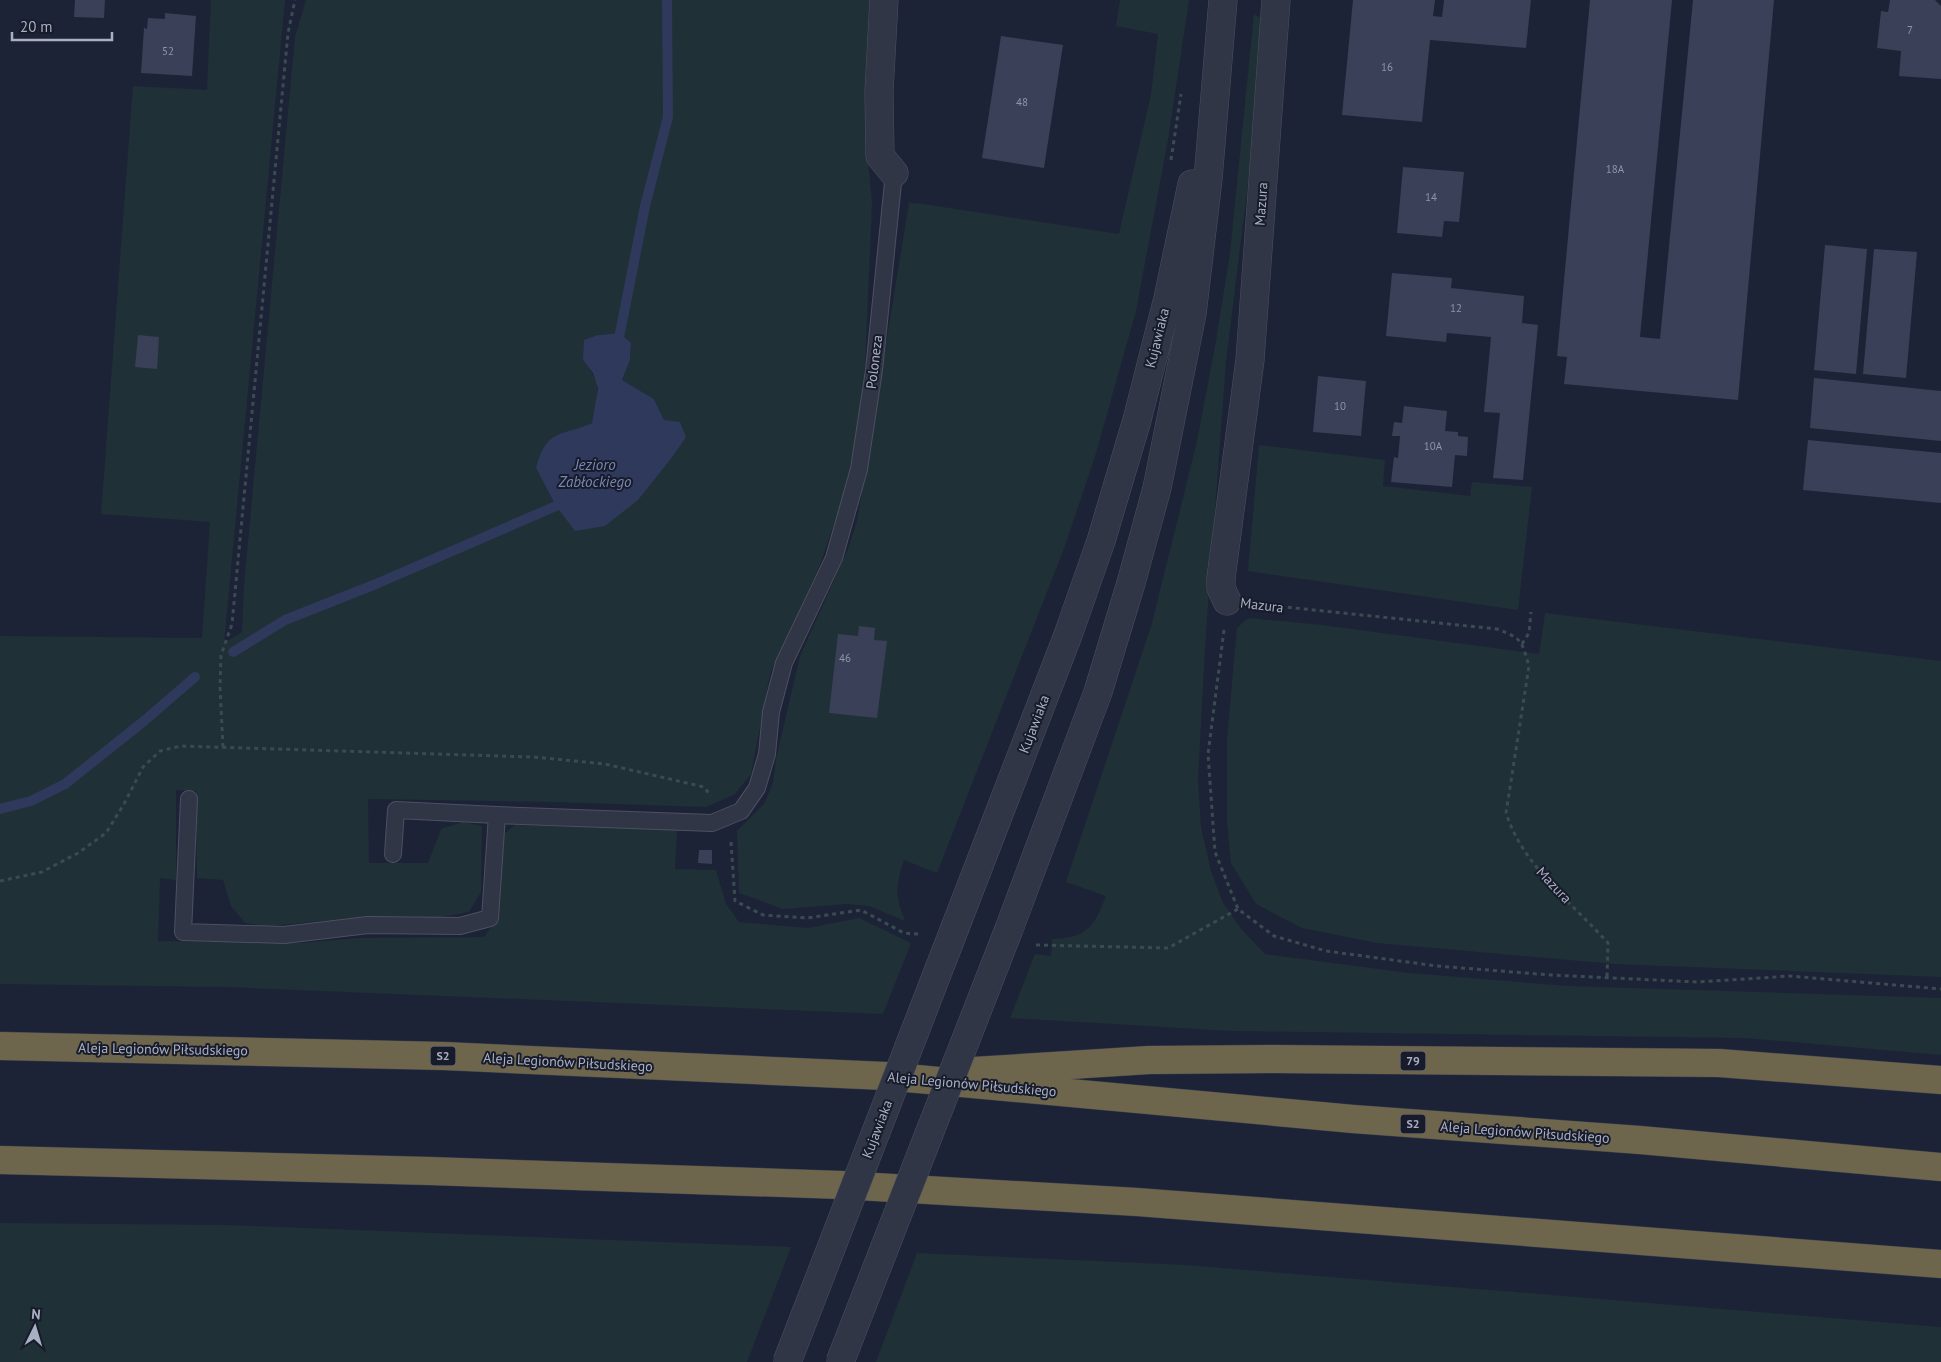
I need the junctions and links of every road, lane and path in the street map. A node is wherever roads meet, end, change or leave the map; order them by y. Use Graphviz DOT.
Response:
graph roads {
  1 [pos="295,0"];
  2 [pos="884,0"];
  3 [pos="1223,0"];
  4 [pos="1276,0"];
  5 [pos="1217,65"];
  6 [pos="1182,89"];
  7 [pos="1170,167"];
  8 [pos="894,173"];
  9 [pos="1227,600"];
  10 [pos="1531,612"];
  11 [pos="1522,644"];
  12 [pos="223,747"];
  13 [pos="189,799"];
  14 [pos="497,815"];
  15 [pos="730,815"];
  16 [pos="393,854"];
  17 [pos="0,881"];
  18 [pos="1607,978"];
  19 [pos="1941,989"];
  20 [pos="0,1046"];
  21 [pos="885,1076"];
  22 [pos="1941,1080"];
  23 [pos="0,1160"];
  24 [pos="1941,1167"];
  25 [pos="1941,1264"];
  26 [pos="786,1362"];
  27 [pos="840,1362"];
  1 -- 12 [label="path"];
  2 -- 8 [label="street, Poloneza"];
  3 -- 5 [label="street, Kujawiaka"];
  4 -- 9 [label="street, Mazura"];
  5 -- 26 [label="street, Kujawiaka, bridge"];
  5 -- 27 [label="street, Kujawiaka, bridge"];
  6 -- 7 [label="path"];
  8 -- 15 [label="lane, Poloneza"];
  9 -- 11 [label="path, Mazura"];
  9 -- 18 [label="path"];
  10 -- 11 [label="path"];
  11 -- 18 [label="path, Mazura"];
  12 -- 15 [label="path"];
  12 -- 17 [label="path"];
  13 -- 14 [label="lane"];
  14 -- 15 [label="lane"];
  14 -- 16 [label="lane"];
  18 -- 19 [label="path"];
  20 -- 21 [label="highway, Aleja Legionów Piłsudskiego / S2"];
  21 -- 22 [label="highway, 79"];
  21 -- 24 [label="highway, Aleja Legionów Piłsudskiego / S2"];
  23 -- 25 [label="highway"];
}
